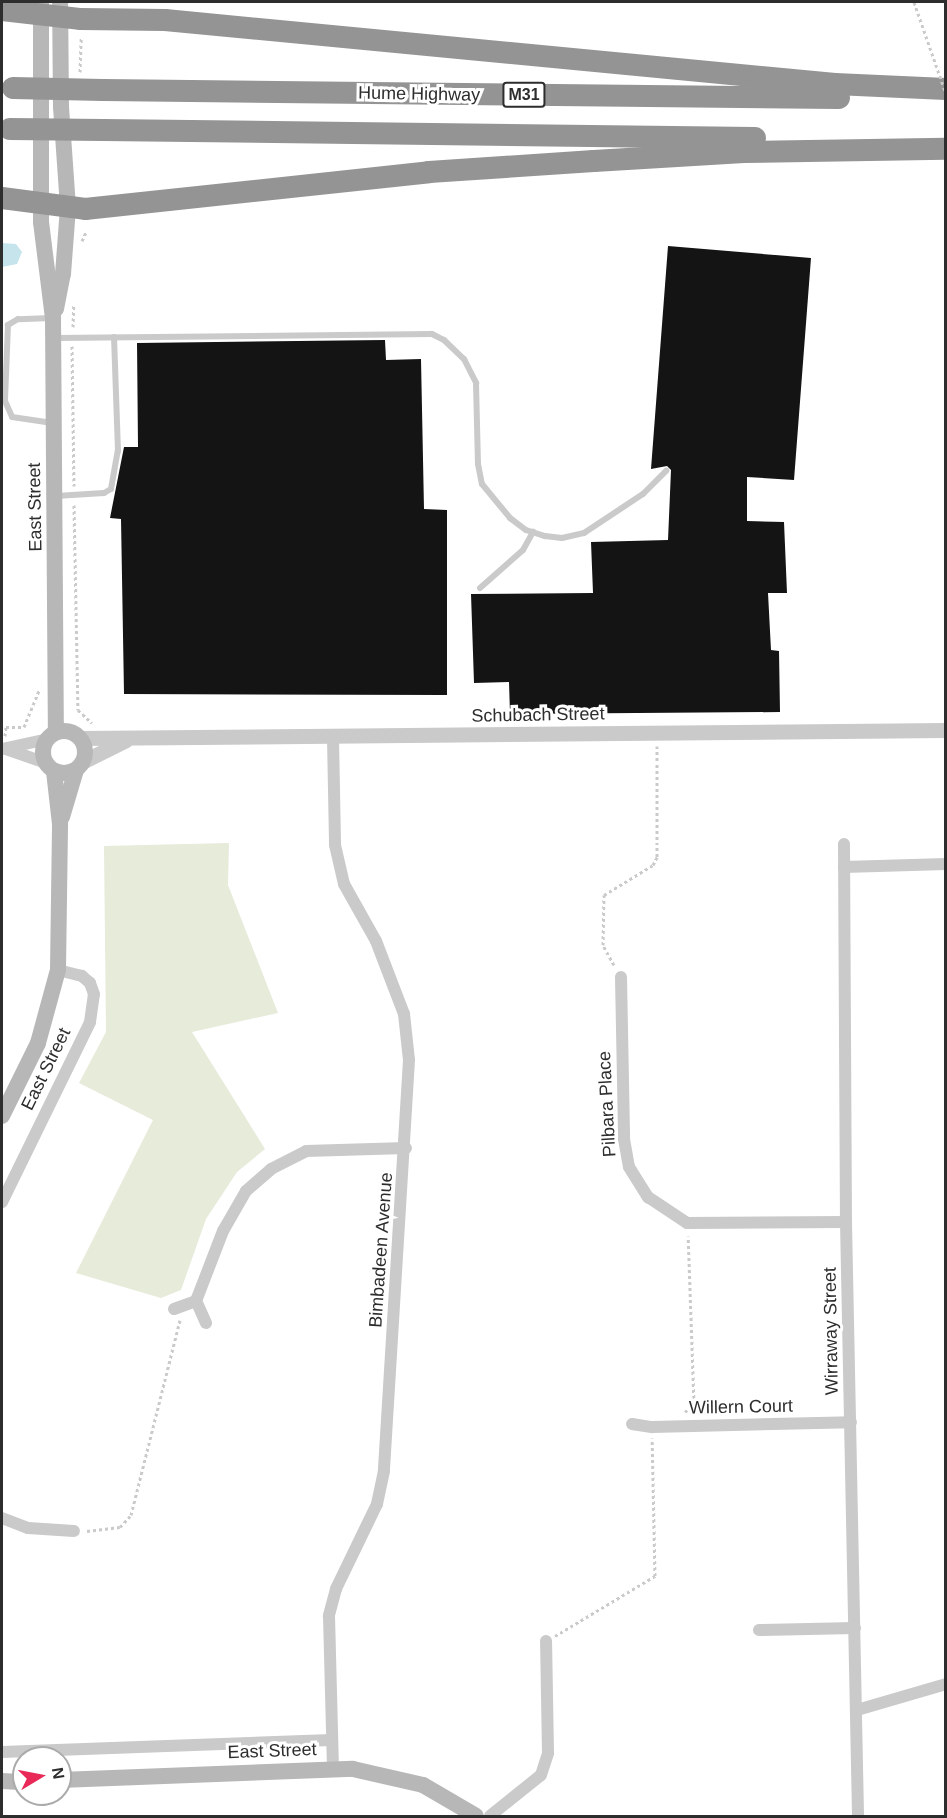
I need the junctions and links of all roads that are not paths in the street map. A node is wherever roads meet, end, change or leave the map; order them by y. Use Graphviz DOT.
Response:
graph roads {
  1 [pos="90,2"];
  2 [pos="51,8"];
  3 [pos="2,10"];
  4 [pos="120,17"];
  5 [pos="7,88"];
  6 [pos="945,88"];
  7 [pos="945,99"];
  8 [pos="6,129"];
  9 [pos="945,139"];
  10 [pos="945,149"];
  11 [pos="2,198"];
  12 [pos="40,204"];
  13 [pos="68,207"];
  14 [pos="53,318"];
  15 [pos="114,337"];
  16 [pos="54,338"];
  17 [pos="3,402"];
  18 [pos="54,423"];
  19 [pos="666,471"];
  20 [pos="54,496"];
  21 [pos="533,532"];
  22 [pos="480,588"];
  23 [pos="945,730"];
  24 [pos="64,735"];
  25 [pos="131,738"];
  26 [pos="333,738"];
  27 [pos="3,749"];
  28 [pos="80,765"];
  29 [pos="50,767"];
  30 [pos="60,824"];
  31 [pos="844,844"];
  32 [pos="945,864"];
  33 [pos="844,867"];
  34 [pos="58,970"];
  35 [pos="621,977"];
  36 [pos="2,1116"];
  37 [pos="406,1148"];
  38 [pos="2,1202"];
  39 [pos="846,1222"];
  40 [pos="196,1301"];
  41 [pos="178,1308"];
  42 [pos="206,1323"];
  43 [pos="851,1422"];
  44 [pos="632,1424"];
  45 [pos="2,1518"];
  46 [pos="74,1531"];
  47 [pos="855,1628"];
  48 [pos="759,1630"];
  49 [pos="546,1641"];
  50 [pos="945,1684"];
  51 [pos="857,1710"];
  52 [pos="332,1740"];
  53 [pos="2,1752"];
  54 [pos="333,1768"];
  55 [pos="72,1779"];
  56 [pos="476,1816"];
  57 [pos="490,1816"];
  58 [pos="858,1816"];
  1 -- 4 [label="highway"];
  2 -- 3 [label="highway"];
  2 -- 4 [label="highway"];
  2 -- 12 [label="main road, East Street"];
  2 -- 13 [label="main road, East Street"];
  4 -- 6 [label="highway"];
  5 -- 7 [label="highway, Hume Highway / M31, bridge"];
  8 -- 9 [label="highway, bridge"];
  10 -- 13 [label="highway"];
  11 -- 12 [label="highway"];
  12 -- 13 [label="highway"];
  12 -- 14 [label="main road, East Street"];
  13 -- 14 [label="main road, East Street"];
  14 -- 16 [label="main road, East Street"];
  14 -- 17 [label="lane"];
  15 -- 16 [label="lane"];
  15 -- 20 [label="lane"];
  15 -- 21 [label="lane"];
  16 -- 18 [label="main road, East Street"];
  17 -- 18 [label="lane"];
  18 -- 20 [label="main road, East Street"];
  19 -- 21 [label="lane"];
  20 -- 24 [label="main road, East Street"];
  21 -- 22 [label="lane"];
  23 -- 26 [label="street, Schubach Street"];
  24 -- 25 [label="street, Schubach Street"];
  24 -- 27 [label="street, Schubach Street"];
  24 -- 28 [label="main road"];
  24 -- 29 [label="main road, East Street"];
  25 -- 26 [label="street, Schubach Street"];
  25 -- 28 [label="street, Schubach Street"];
  26 -- 37 [label="street, Bimbadeen Avenue"];
  27 -- 29 [label="street"];
  28 -- 29 [label="main road"];
  28 -- 30 [label="main road, East Street"];
  29 -- 30 [label="main road, East Street"];
  30 -- 34 [label="main road, East Street"];
  31 -- 33 [label="street, Wirraway Street"];
  32 -- 33 [label="street"];
  33 -- 39 [label="street, Wirraway Street"];
  34 -- 36 [label="main road, East Street"];
  34 -- 38 [label="street, East Street"];
  35 -- 39 [label="street, Pilbara Place"];
  37 -- 40 [label="street"];
  37 -- 52 [label="street, Bimbadeen Avenue"];
  39 -- 43 [label="street, Wirraway Street"];
  40 -- 41 [label="street"];
  40 -- 42 [label="street"];
  43 -- 44 [label="street, Willern Court"];
  43 -- 47 [label="street, Wirraway Street"];
  45 -- 46 [label="street"];
  47 -- 48 [label="street"];
  47 -- 51 [label="street, Wirraway Street"];
  49 -- 57 [label="street"];
  50 -- 51 [label="street"];
  51 -- 58 [label="street, Wirraway Street"];
  52 -- 53 [label="street, East Street"];
  52 -- 54 [label="street, Bimbadeen Avenue"];
  54 -- 55 [label="main road, East Street"];
  54 -- 56 [label="main road, East Street"];
}
